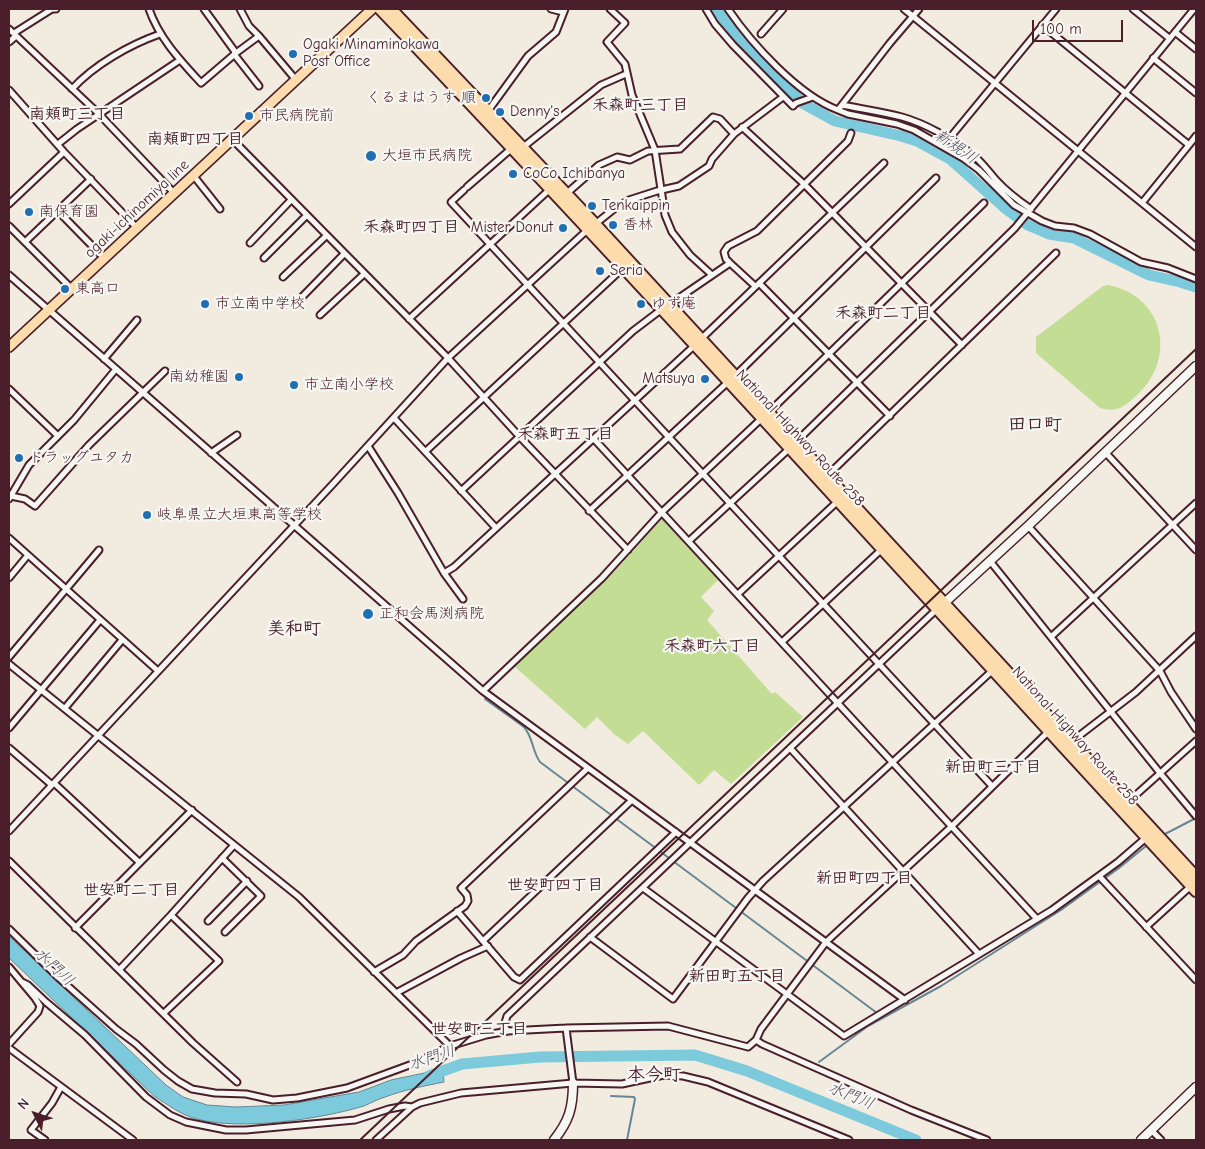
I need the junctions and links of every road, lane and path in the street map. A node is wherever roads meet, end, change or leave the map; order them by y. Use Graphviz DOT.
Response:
graph roads {
  1 [pos="56,9"];
  2 [pos="148,9"];
  3 [pos="204,9"];
  4 [pos="240,9"];
  5 [pos="372,9"];
  6 [pos="380,9"];
  7 [pos="392,9"];
  8 [pos="551,9"];
  9 [pos="610,9"];
  10 [pos="706,9"];
  11 [pos="728,9"];
  12 [pos="782,9"];
  13 [pos="904,9"];
  14 [pos="919,9"];
  15 [pos="1056,9"];
  16 [pos="1133,9"];
  17 [pos="1194,9"];
  18 [pos="564,11"];
  19 [pos="913,16"];
  20 [pos="1042,25"];
  21 [pos="9,29"];
  22 [pos="1175,32"];
  23 [pos="160,34"];
  24 [pos="761,34"];
  25 [pos="15,35"];
  26 [pos="259,36"];
  27 [pos="1169,38"];
  28 [pos="9,42"];
  29 [pos="1196,49"];
  30 [pos="235,53"];
  31 [pos="1153,58"];
  32 [pos="180,60"];
  33 [pos="626,74"];
  34 [pos="296,80"];
  35 [pos="995,83"];
  36 [pos="260,86"];
  37 [pos="72,89"];
  38 [pos="1126,92"];
  39 [pos="1196,93"];
  40 [pos="10,94"];
  41 [pos="783,97"];
  42 [pos="812,98"];
  43 [pos="842,105"];
  44 [pos="838,110"];
  45 [pos="487,111"];
  46 [pos="99,114"];
  47 [pos="742,127"];
  48 [pos="851,133"];
  49 [pos="734,134"];
  50 [pos="1196,136"];
  51 [pos="232,140"];
  52 [pos="950,140"];
  53 [pos="58,144"];
  54 [pos="1189,145"];
  55 [pos="517,148"];
  56 [pos="655,150"];
  57 [pos="1078,151"];
  58 [pos="64,152"];
  59 [pos="884,163"];
  60 [pos="193,175"];
  61 [pos="936,178"];
  62 [pos="91,179"];
  63 [pos="804,184"];
  64 [pos="550,189"];
  65 [pos="661,190"];
  66 [pos="174,193"];
  67 [pos="566,194"];
  68 [pos="291,200"];
  69 [pos="984,203"];
  70 [pos="1142,203"];
  71 [pos="9,204"];
  72 [pos="220,209"];
  73 [pos="58,211"];
  74 [pos="832,212"];
  75 [pos="1028,213"];
  76 [pos="306,216"];
  77 [pos="9,226"];
  78 [pos="591,227"];
  79 [pos="137,228"];
  80 [pos="326,236"];
  81 [pos="25,242"];
  82 [pos="250,243"];
  83 [pos="490,243"];
  84 [pos="1196,246"];
  85 [pos="867,247"];
  86 [pos="1056,253"];
  87 [pos="344,254"];
  88 [pos="104,258"];
  89 [pos="264,258"];
  90 [pos="730,263"];
  91 [pos="622,268"];
  92 [pos="364,274"];
  93 [pos="9,275"];
  94 [pos="712,275"];
  95 [pos="283,277"];
  96 [pos="1196,279"];
  97 [pos="902,283"];
  98 [pos="528,284"];
  99 [pos="757,284"];
  100 [pos="72,289"];
  101 [pos="302,296"];
  102 [pos="665,307"];
  103 [pos="49,310"];
  104 [pos="929,312"];
  105 [pos="320,315"];
  106 [pos="409,319"];
  107 [pos="794,319"];
  108 [pos="137,320"];
  109 [pos="563,323"];
  110 [pos="697,342"];
  111 [pos="962,346"];
  112 [pos="9,347"];
  113 [pos="829,354"];
  114 [pos="448,358"];
  115 [pos="104,359"];
  116 [pos="599,362"];
  117 [pos="1196,366"];
  118 [pos="116,369"];
  119 [pos="165,371"];
  120 [pos="731,379"];
  121 [pos="856,382"];
  122 [pos="9,389"];
  123 [pos="143,393"];
  124 [pos="484,397"];
  125 [pos="635,400"];
  126 [pos="765,416"];
  127 [pos="890,416"];
  128 [pos="394,418"];
  129 [pos="237,435"];
  130 [pos="58,436"];
  131 [pos="519,436"];
  132 [pos="670,437"];
  133 [pos="594,438"];
  134 [pos="368,446"];
  135 [pos="792,446"];
  136 [pos="426,451"];
  137 [pos="1105,452"];
  138 [pos="211,453"];
  139 [pos="703,474"];
  140 [pos="555,475"];
  141 [pos="628,475"];
  142 [pos="826,476"];
  143 [pos="460,491"];
  144 [pos="10,498"];
  145 [pos="838,501"];
  146 [pos="1196,503"];
  147 [pos="730,504"];
  148 [pos="589,511"];
  149 [pos="662,512"];
  150 [pos="1173,524"];
  151 [pos="294,526"];
  152 [pos="1028,526"];
  153 [pos="496,528"];
  154 [pos="9,538"];
  155 [pos="689,541"];
  156 [pos="882,549"];
  157 [pos="99,550"];
  158 [pos="628,550"];
  159 [pos="1196,550"];
  160 [pos="28,556"];
  161 [pos="779,556"];
  162 [pos="990,560"];
  163 [pos="444,573"];
  164 [pos="9,578"];
  165 [pos="65,589"];
  166 [pos="738,594"];
  167 [pos="1093,598"];
  168 [pos="463,599"];
  169 [pos="823,604"];
  170 [pos="941,606"];
  171 [pos="100,620"];
  172 [pos="1052,636"];
  173 [pos="1196,636"];
  174 [pos="122,640"];
  175 [pos="782,642"];
  176 [pos="9,657"];
  177 [pos="9,664"];
  178 [pos="878,664"];
  179 [pos="993,669"];
  180 [pos="1160,670"];
  181 [pos="158,671"];
  182 [pos="41,689"];
  183 [pos="483,690"];
  184 [pos="837,702"];
  185 [pos="65,708"];
  186 [pos="1111,712"];
  187 [pos="934,724"];
  188 [pos="9,728"];
  189 [pos="1196,729"];
  190 [pos="1049,731"];
  191 [pos="99,736"];
  192 [pos="1196,741"];
  193 [pos="1068,745"];
  194 [pos="9,748"];
  195 [pos="790,748"];
  196 [pos="893,762"];
  197 [pos="588,768"];
  198 [pos="1160,773"];
  199 [pos="53,784"];
  200 [pos="992,786"];
  201 [pos="632,800"];
  202 [pos="1127,803"];
  203 [pos="844,807"];
  204 [pos="192,810"];
  205 [pos="1195,813"];
  206 [pos="952,826"];
  207 [pos="9,831"];
  208 [pos="676,832"];
  209 [pos="1147,837"];
  210 [pos="690,843"];
  211 [pos="234,845"];
  212 [pos="222,858"];
  213 [pos="9,861"];
  214 [pos="139,862"];
  215 [pos="903,871"];
  216 [pos="1099,876"];
  217 [pos="247,881"];
  218 [pos="1195,883"];
  219 [pos="642,888"];
  220 [pos="755,890"];
  221 [pos="457,911"];
  222 [pos="172,915"];
  223 [pos="1037,919"];
  224 [pos="208,921"];
  225 [pos="1146,927"];
  226 [pos="75,928"];
  227 [pos="9,929"];
  228 [pos="225,932"];
  229 [pos="590,937"];
  230 [pos="484,940"];
  231 [pos="715,942"];
  232 [pos="826,942"];
  233 [pos="488,946"];
  234 [pos="980,954"];
  235 [pos="9,967"];
  236 [pos="119,970"];
  237 [pos="374,972"];
  238 [pos="1196,980"];
  239 [pos="22,982"];
  240 [pos="396,992"];
  241 [pos="787,995"];
  242 [pos="904,1000"];
  243 [pos="164,1013"];
  244 [pos="567,1029"];
  245 [pos="508,1031"];
  246 [pos="756,1040"];
  247 [pos="9,1046"];
  248 [pos="450,1046"];
  249 [pos="572,1080"];
  250 [pos="237,1082"];
  251 [pos="61,1087"];
  252 [pos="1195,1090"];
  253 [pos="412,1107"];
  254 [pos="1151,1130"];
  255 [pos="41,1139"];
  256 [pos="133,1140"];
  257 [pos="376,1140"];
  258 [pos="554,1140"];
  259 [pos="849,1140"];
  260 [pos="987,1140"];
  261 [pos="1141,1140"];
  262 [pos="1161,1140"];
  1 -- 25 [label="street"];
  2 -- 23 [label="street"];
  3 -- 30 [label="street"];
  4 -- 26 [label="street"];
  5 -- 34 [label="main road, ogaki-ichinomiya line"];
  6 -- 55 [label="highway, National Highway Route 258"];
  7 -- 45 [label="highway, National Highway Route 258"];
  8 -- 18 [label="street"];
  9 -- 33 [label="street"];
  10 -- 41 [label="street"];
  11 -- 42 [label="street"];
  12 -- 24 [label="street"];
  13 -- 19 [label="street"];
  14 -- 19 [label="street"];
  15 -- 20 [label="street"];
  16 -- 27 [label="street"];
  17 -- 22 [label="street"];
  18 -- 45 [label="street"];
  19 -- 35 [label="street"];
  19 -- 43 [label="street"];
  20 -- 35 [label="street"];
  20 -- 38 [label="street"];
  21 -- 25 [label="street"];
  22 -- 27 [label="street"];
  22 -- 29 [label="street"];
  23 -- 32 [label="street"];
  23 -- 37 [label="street"];
  25 -- 28 [label="street"];
  25 -- 37 [label="street"];
  26 -- 30 [label="street"];
  26 -- 34 [label="street"];
  27 -- 31 [label="street"];
  30 -- 32 [label="street"];
  30 -- 36 [label="street"];
  31 -- 38 [label="street"];
  31 -- 39 [label="street"];
  32 -- 46 [label="street"];
  33 -- 55 [label="street"];
  33 -- 56 [label="street"];
  34 -- 51 [label="main road, ogaki-ichinomiya line"];
  35 -- 52 [label="street"];
  35 -- 57 [label="street"];
  37 -- 46 [label="street"];
  38 -- 54 [label="street"];
  38 -- 57 [label="street"];
  40 -- 53 [label="street"];
  41 -- 42 [label="street"];
  41 -- 47 [label="street"];
  42 -- 44 [label="street"];
  43 -- 44 [label="street"];
  43 -- 52 [label="street"];
  44 -- 75 [label="street"];
  45 -- 55 [label="highway, National Highway Route 258"];
  46 -- 53 [label="street"];
  46 -- 66 [label="street"];
  47 -- 49 [label="street"];
  47 -- 63 [label="street"];
  48 -- 63 [label="street"];
  49 -- 56 [label="street"];
  49 -- 65 [label="street"];
  50 -- 54 [label="street"];
  51 -- 60 [label="main road, ogaki-ichinomiya line"];
  51 -- 68 [label="street"];
  52 -- 75 [label="street"];
  53 -- 58 [label="street"];
  54 -- 70 [label="street"];
  55 -- 64 [label="highway, National Highway Route 258"];
  55 -- 67 [label="highway, National Highway Route 258"];
  55 -- 83 [label="street"];
  56 -- 65 [label="street"];
  56 -- 67 [label="street"];
  57 -- 70 [label="street"];
  57 -- 75 [label="street"];
  58 -- 62 [label="street"];
  58 -- 71 [label="street"];
  59 -- 74 [label="street"];
  60 -- 66 [label="main road, ogaki-ichinomiya line"];
  60 -- 72 [label="street"];
  61 -- 85 [label="street"];
  62 -- 73 [label="street"];
  62 -- 79 [label="street"];
  63 -- 74 [label="street"];
  63 -- 90 [label="street"];
  64 -- 78 [label="highway, National Highway Route 258"];
  64 -- 83 [label="street"];
  65 -- 78 [label="street"];
  65 -- 94 [label="street"];
  66 -- 79 [label="main road, ogaki-ichinomiya line"];
  67 -- 78 [label="highway, National Highway Route 258"];
  68 -- 76 [label="street"];
  68 -- 82 [label="street"];
  69 -- 97 [label="street"];
  70 -- 84 [label="street"];
  73 -- 81 [label="street"];
  73 -- 88 [label="street"];
  74 -- 85 [label="street"];
  74 -- 99 [label="street"];
  75 -- 96 [label="street"];
  75 -- 104 [label="street"];
  76 -- 80 [label="street"];
  76 -- 89 [label="street"];
  77 -- 81 [label="street"];
  78 -- 91 [label="highway, National Highway Route 258"];
  78 -- 98 [label="street"];
  78 -- 102 [label="highway, National Highway Route 258"];
  79 -- 88 [label="main road, ogaki-ichinomiya line"];
  80 -- 87 [label="street"];
  80 -- 95 [label="street"];
  81 -- 100 [label="street"];
  83 -- 98 [label="street"];
  83 -- 106 [label="street"];
  85 -- 97 [label="street"];
  85 -- 107 [label="street"];
  86 -- 111 [label="street"];
  87 -- 92 [label="street"];
  87 -- 101 [label="street"];
  88 -- 100 [label="main road, ogaki-ichinomiya line"];
  90 -- 94 [label="street"];
  90 -- 99 [label="street"];
  91 -- 102 [label="highway, National Highway Route 258"];
  91 -- 109 [label="street"];
  92 -- 105 [label="street"];
  92 -- 106 [label="street"];
  93 -- 103 [label="street"];
  94 -- 102 [label="street"];
  97 -- 104 [label="street"];
  97 -- 113 [label="street"];
  98 -- 109 [label="street"];
  98 -- 114 [label="street"];
  99 -- 107 [label="street"];
  99 -- 110 [label="street"];
  100 -- 103 [label="main road, ogaki-ichinomiya line"];
  102 -- 110 [label="highway, National Highway Route 258"];
  102 -- 116 [label="street"];
  103 -- 112 [label="main road, ogaki-ichinomiya line"];
  103 -- 115 [label="street"];
  104 -- 111 [label="street"];
  104 -- 121 [label="street"];
  106 -- 114 [label="street"];
  107 -- 113 [label="street"];
  107 -- 120 [label="street"];
  108 -- 115 [label="street"];
  109 -- 116 [label="street"];
  109 -- 124 [label="street"];
  110 -- 120 [label="highway, National Highway Route 258"];
  110 -- 125 [label="street"];
  111 -- 127 [label="street"];
  113 -- 121 [label="street"];
  113 -- 126 [label="street"];
  114 -- 124 [label="street"];
  114 -- 128 [label="street"];
  115 -- 118 [label="street"];
  116 -- 125 [label="street"];
  116 -- 131 [label="street"];
  117 -- 137 [label="street"];
  118 -- 123 [label="street"];
  118 -- 130 [label="street"];
  119 -- 123 [label="street"];
  120 -- 126 [label="highway, National Highway Route 258"];
  120 -- 132 [label="street"];
  121 -- 127 [label="street"];
  121 -- 135 [label="street"];
  122 -- 130 [label="street"];
  123 -- 138 [label="street"];
  123 -- 144 [label="street"];
  124 -- 131 [label="street"];
  124 -- 136 [label="street"];
  125 -- 132 [label="street"];
  125 -- 133 [label="street"];
  126 -- 135 [label="highway, National Highway Route 258"];
  126 -- 139 [label="street"];
  127 -- 142 [label="street"];
  128 -- 134 [label="street"];
  128 -- 136 [label="street"];
  129 -- 138 [label="street"];
  130 -- 144 [label="street"];
  131 -- 140 [label="street"];
  131 -- 143 [label="street"];
  132 -- 139 [label="street"];
  132 -- 141 [label="street"];
  133 -- 140 [label="street"];
  133 -- 141 [label="street"];
  134 -- 151 [label="street"];
  134 -- 163 [label="street"];
  135 -- 142 [label="highway, National Highway Route 258"];
  135 -- 145 [label="highway, National Highway Route 258"];
  135 -- 147 [label="street"];
  136 -- 143 [label="street"];
  137 -- 150 [label="street"];
  137 -- 152 [label="street"];
  138 -- 151 [label="street"];
  139 -- 147 [label="street"];
  139 -- 149 [label="street"];
  140 -- 148 [label="street"];
  140 -- 153 [label="street"];
  141 -- 148 [label="street"];
  141 -- 149 [label="street"];
  142 -- 170 [label="highway, National Highway Route 258"];
  143 -- 153 [label="street"];
  145 -- 156 [label="highway, National Highway Route 258"];
  145 -- 161 [label="street"];
  146 -- 150 [label="street"];
  147 -- 155 [label="street"];
  147 -- 161 [label="street"];
  148 -- 158 [label="street"];
  149 -- 155 [label="street"];
  149 -- 158 [label="street"];
  150 -- 159 [label="street"];
  150 -- 167 [label="street"];
  151 -- 181 [label="street"];
  151 -- 183 [label="street"];
  152 -- 162 [label="street"];
  152 -- 167 [label="street"];
  153 -- 163 [label="street"];
  154 -- 160 [label="street"];
  155 -- 166 [label="street"];
  156 -- 169 [label="street"];
  156 -- 170 [label="highway, National Highway Route 258"];
  157 -- 165 [label="street"];
  158 -- 183 [label="street"];
  160 -- 164 [label="street"];
  160 -- 165 [label="street"];
  161 -- 166 [label="street"];
  161 -- 169 [label="street"];
  162 -- 170 [label="street"];
  162 -- 172 [label="street"];
  163 -- 168 [label="street"];
  165 -- 171 [label="street"];
  165 -- 176 [label="street"];
  166 -- 175 [label="street"];
  167 -- 172 [label="street"];
  167 -- 180 [label="street"];
  169 -- 175 [label="street"];
  169 -- 178 [label="street"];
  170 -- 178 [label="street"];
  170 -- 179 [label="highway, National Highway Route 258"];
  170 -- 193 [label="highway, National Highway Route 258"];
  171 -- 174 [label="street"];
  171 -- 182 [label="street"];
  172 -- 186 [label="street"];
  173 -- 180 [label="street"];
  174 -- 181 [label="street"];
  174 -- 185 [label="street"];
  175 -- 184 [label="street"];
  177 -- 182 [label="street"];
  178 -- 184 [label="street"];
  178 -- 187 [label="street"];
  179 -- 187 [label="street"];
  179 -- 190 [label="highway, National Highway Route 258"];
  180 -- 186 [label="street"];
  180 -- 189 [label="street"];
  181 -- 191 [label="street"];
  182 -- 185 [label="street"];
  182 -- 188 [label="street"];
  183 -- 197 [label="street"];
  184 -- 195 [label="street"];
  184 -- 196 [label="street"];
  185 -- 191 [label="street"];
  186 -- 193 [label="street"];
  186 -- 198 [label="street"];
  187 -- 196 [label="street"];
  187 -- 200 [label="street"];
  190 -- 193 [label="highway, National Highway Route 258"];
  190 -- 200 [label="street"];
  191 -- 199 [label="street"];
  191 -- 204 [label="street"];
  192 -- 198 [label="street"];
  193 -- 202 [label="highway, National Highway Route 258"];
  193 -- 209 [label="highway, National Highway Route 258"];
  194 -- 199 [label="street"];
  195 -- 203 [label="street"];
  195 -- 210 [label="street"];
  196 -- 203 [label="street"];
  196 -- 206 [label="street"];
  197 -- 201 [label="street"];
  197 -- 221 [label="street"];
  198 -- 202 [label="street"];
  198 -- 205 [label="street"];
  199 -- 207 [label="street"];
  199 -- 214 [label="street"];
  200 -- 206 [label="street"];
  201 -- 208 [label="street"];
  201 -- 230 [label="street"];
  202 -- 218 [label="highway, National Highway Route 258"];
  203 -- 215 [label="street"];
  203 -- 220 [label="street"];
  204 -- 211 [label="street"];
  204 -- 214 [label="street"];
  206 -- 215 [label="street"];
  206 -- 223 [label="street"];
  208 -- 210 [label="street"];
  208 -- 233 [label="street"];
  209 -- 216 [label="street"];
  209 -- 218 [label="highway, National Highway Route 258"];
  210 -- 219 [label="street"];
  210 -- 220 [label="street"];
  211 -- 212 [label="street"];
  211 -- 237 [label="street"];
  212 -- 217 [label="street"];
  212 -- 222 [label="street"];
  213 -- 226 [label="street"];
  214 -- 226 [label="street"];
  215 -- 232 [label="street"];
  215 -- 234 [label="street"];
  216 -- 223 [label="street"];
  216 -- 225 [label="street"];
  217 -- 224 [label="street"];
  217 -- 228 [label="street"];
  218 -- 225 [label="street"];
  219 -- 229 [label="street"];
  219 -- 231 [label="street"];
  220 -- 231 [label="street"];
  220 -- 232 [label="street"];
  221 -- 230 [label="street"];
  221 -- 237 [label="street"];
  222 -- 236 [label="street"];
  222 -- 243 [label="street"];
  223 -- 234 [label="street"];
  225 -- 238 [label="street"];
  226 -- 236 [label="street"];
  227 -- 248 [label="street"];
  229 -- 231 [label="street"];
  229 -- 245 [label="street"];
  230 -- 233 [label="street"];
  231 -- 241 [label="street"];
  232 -- 241 [label="street"];
  232 -- 242 [label="street"];
  233 -- 240 [label="street"];
  234 -- 242 [label="street"];
  235 -- 239 [label="street"];
  236 -- 243 [label="street"];
  237 -- 240 [label="street"];
  239 -- 247 [label="street"];
  239 -- 253 [label="street"];
  240 -- 248 [label="street"];
  241 -- 242 [label="street"];
  241 -- 246 [label="street"];
  243 -- 250 [label="street"];
  244 -- 245 [label="street"];
  244 -- 246 [label="street"];
  244 -- 249 [label="street"];
  245 -- 248 [label="street"];
  246 -- 260 [label="street"];
  247 -- 251 [label="street"];
  249 -- 253 [label="street"];
  249 -- 258 [label="street"];
  249 -- 259 [label="street"];
  251 -- 255 [label="street"];
  251 -- 256 [label="street"];
  252 -- 254 [label="street"];
  253 -- 257 [label="street"];
  254 -- 261 [label="street"];
  254 -- 262 [label="street"];
}
